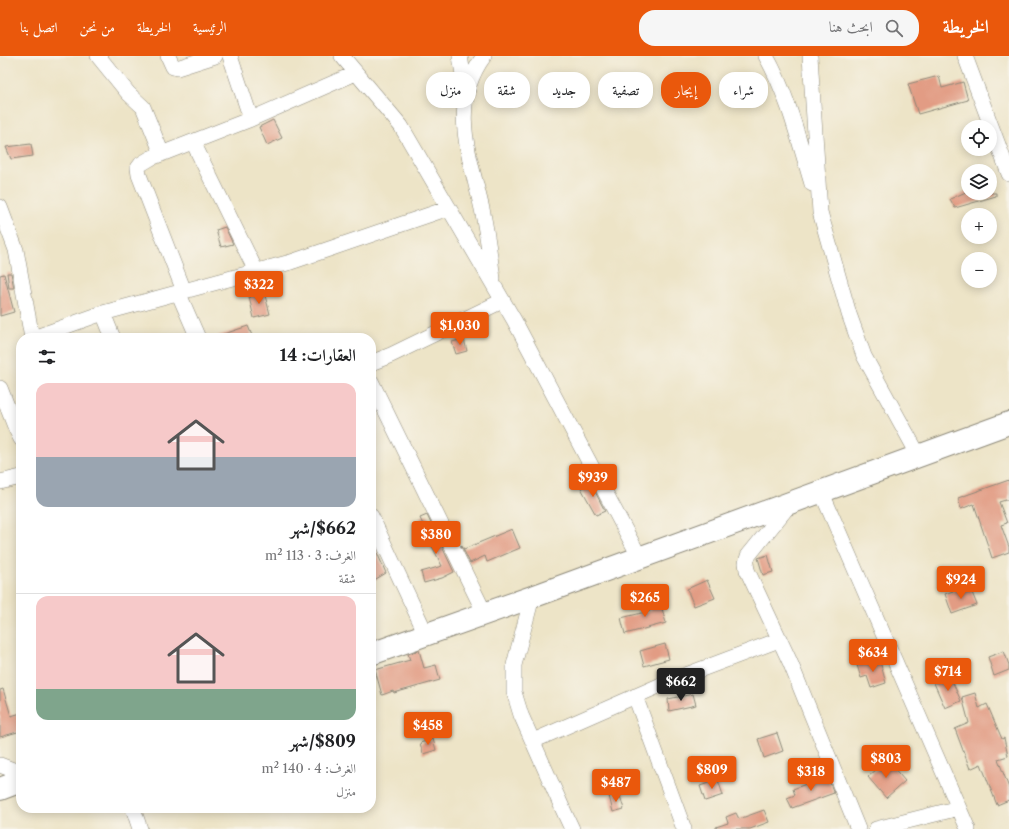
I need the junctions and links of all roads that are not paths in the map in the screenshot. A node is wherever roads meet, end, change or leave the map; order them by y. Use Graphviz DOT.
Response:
graph roads {
  1 [pos="98,56"];
  2 [pos="168,56"];
  3 [pos="215,56"];
  4 [pos="230,56"];
  5 [pos="342,56"];
  6 [pos="460,56"];
  7 [pos="484,56"];
  8 [pos="766,56"];
  9 [pos="810,56"];
  10 [pos="965,56"];
  11 [pos="463,72"];
  12 [pos="475,72"];
  13 [pos="356,73"];
  14 [pos="464,108"];
  15 [pos="251,118"];
  16 [pos="193,142"];
  17 [pos="162,154"];
  18 [pos="1009,174"];
  19 [pos="449,208"];
  20 [pos="1,211"];
  21 [pos="820,212"];
  22 [pos="256,272"];
  23 [pos="495,288"];
  24 [pos="181,292"];
  25 [pos="502,301"];
  26 [pos="103,313"];
  27 [pos="31,333"];
  28 [pos="46,333"];
  29 [pos="111,333"];
  30 [pos="196,333"];
  31 [pos="376,361"];
  32 [pos="0,388"];
  33 [pos="376,392"];
  34 [pos="1009,423"];
  35 [pos="16,429"];
  36 [pos="919,456"];
  37 [pos="16,478"];
  38 [pos="0,482"];
  39 [pos="820,491"];
  40 [pos="791,501"];
  41 [pos="376,527"];
  42 [pos="640,558"];
  43 [pos="532,597"];
  44 [pos="485,614"];
  45 [pos="426,634"];
  46 [pos="779,640"];
  47 [pos="376,652"];
  48 [pos="635,696"];
  49 [pos="533,741"];
  50 [pos="0,765"];
  51 [pos="16,771"];
  52 [pos="16,783"];
  53 [pos="0,789"];
  54 [pos="959,808"];
  55 [pos="134,813"];
  56 [pos="140,829"];
  57 [pos="572,829"];
  58 [pos="684,829"];
  59 [pos="858,829"];
  60 [pos="876,829"];
  61 [pos="968,829"];
  1 -- 17 [label="street"];
  2 -- 3 [label="street"];
  4 -- 15 [label="street"];
  5 -- 13 [label="street"];
  6 -- 11 [label="street"];
  7 -- 12 [label="street"];
  8 -- 21 [label="street"];
  9 -- 21 [label="street"];
  10 -- 18 [label="street"];
  13 -- 15 [label="street"];
  13 -- 19 [label="street"];
  14 -- 23 [label="street"];
  15 -- 16 [label="street"];
  16 -- 17 [label="street"];
  16 -- 22 [label="street"];
  17 -- 24 [label="street"];
  19 -- 22 [label="street"];
  19 -- 23 [label="street"];
  20 -- 27 [label="street"];
  21 -- 36 [label="street"];
  22 -- 24 [label="street"];
  23 -- 25 [label="street"];
  24 -- 26 [label="street"];
  24 -- 30 [label="street"];
  25 -- 31 [label="street"];
  25 -- 42 [label="street"];
  26 -- 28 [label="street"];
  26 -- 29 [label="street"];
  32 -- 35 [label="street"];
  33 -- 44 [label="street"];
  34 -- 36 [label="street"];
  36 -- 39 [label="street"];
  37 -- 38 [label="street"];
  39 -- 40 [label="street"];
  39 -- 54 [label="street"];
  40 -- 42 [label="street"];
  40 -- 46 [label="street"];
  41 -- 45 [label="street"];
  42 -- 43 [label="street"];
  43 -- 44 [label="street"];
  43 -- 49 [label="street"];
  44 -- 45 [label="street"];
  45 -- 47 [label="street"];
  46 -- 48 [label="street"];
  46 -- 59 [label="street"];
  48 -- 49 [label="street"];
  48 -- 58 [label="street"];
  49 -- 57 [label="street"];
  50 -- 51 [label="street"];
  52 -- 53 [label="street"];
  54 -- 60 [label="street"];
  54 -- 61 [label="street"];
  55 -- 56 [label="street"];
}
